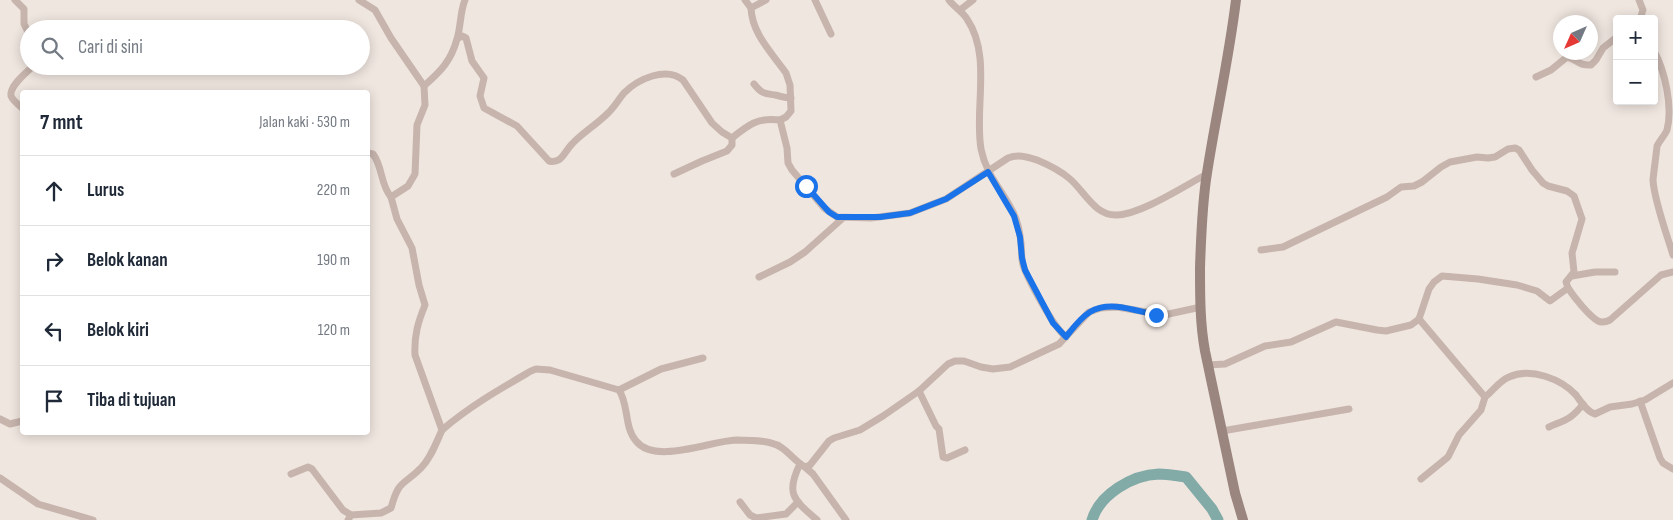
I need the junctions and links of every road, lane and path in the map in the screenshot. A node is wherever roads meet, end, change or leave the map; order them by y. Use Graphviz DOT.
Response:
graph roads {
  1 [pos="15,0"];
  2 [pos="359,0"];
  3 [pos="464,0"];
  4 [pos="745,0"];
  5 [pos="766,0"];
  6 [pos="815,0"];
  7 [pos="948,0"];
  8 [pos="974,0"];
  9 [pos="1236,0"];
  10 [pos="1639,0"];
  11 [pos="752,8"];
  12 [pos="960,10"];
  13 [pos="1642,15"];
  14 [pos="24,20"];
  15 [pos="831,34"];
  16 [pos="458,38"];
  17 [pos="1613,40"];
  18 [pos="1658,60"];
  19 [pos="25,75"];
  20 [pos="1536,77"];
  21 [pos="754,84"];
  22 [pos="424,86"];
  23 [pos="791,98"];
  24 [pos="20,106"];
  25 [pos="780,120"];
  26 [pos="732,138"];
  27 [pos="370,153"];
  28 [pos="988,172"];
  29 [pos="674,174"];
  30 [pos="1206,174"];
  31 [pos="391,196"];
  32 [pos="844,218"];
  33 [pos="1262,250"];
  34 [pos="1673,255"];
  35 [pos="1615,272"];
  36 [pos="1673,272"];
  37 [pos="1572,276"];
  38 [pos="759,277"];
  39 [pos="1568,288"];
  40 [pos="1200,307"];
  41 [pos="1419,319"];
  42 [pos="1066,337"];
  43 [pos="703,358"];
  44 [pos="1208,365"];
  45 [pos="1673,383"];
  46 [pos="619,390"];
  47 [pos="918,391"];
  48 [pos="1485,397"];
  49 [pos="1640,402"];
  50 [pos="1583,404"];
  51 [pos="1349,408"];
  52 [pos="0,419"];
  53 [pos="20,421"];
  54 [pos="1549,427"];
  55 [pos="442,430"];
  56 [pos="1222,431"];
  57 [pos="964,450"];
  58 [pos="802,466"];
  59 [pos="1673,469"];
  60 [pos="291,474"];
  61 [pos="0,478"];
  62 [pos="1420,479"];
  63 [pos="740,502"];
  64 [pos="798,502"];
  65 [pos="350,517"];
  66 [pos="753,519"];
  67 [pos="93,520"];
  68 [pos="817,520"];
  69 [pos="846,520"];
  70 [pos="1243,520"];
  1 -- 14 [label="street"];
  2 -- 22 [label="street"];
  3 -- 16 [label="street"];
  4 -- 11 [label="street"];
  5 -- 11 [label="street"];
  6 -- 15 [label="street"];
  7 -- 12 [label="street"];
  8 -- 12 [label="street"];
  9 -- 30 [label="street"];
  10 -- 13 [label="street"];
  11 -- 23 [label="street"];
  12 -- 28 [label="street"];
  16 -- 22 [label="street"];
  16 -- 26 [label="street"];
  17 -- 20 [label="street"];
  18 -- 34 [label="street"];
  19 -- 24 [label="street"];
  21 -- 23 [label="street"];
  22 -- 31 [label="street"];
  23 -- 25 [label="street"];
  25 -- 26 [label="street"];
  25 -- 32 [label="street"];
  26 -- 29 [label="street"];
  27 -- 31 [label="street"];
  28 -- 30 [label="street"];
  28 -- 32 [label="street"];
  28 -- 42 [label="street"];
  30 -- 40 [label="street"];
  31 -- 55 [label="street"];
  32 -- 38 [label="street"];
  33 -- 37 [label="street"];
  35 -- 37 [label="street"];
  36 -- 39 [label="street"];
  37 -- 39 [label="street"];
  39 -- 41 [label="street"];
  40 -- 42 [label="street"];
  40 -- 44 [label="street"];
  41 -- 44 [label="street"];
  41 -- 48 [label="street"];
  42 -- 47 [label="street"];
  43 -- 46 [label="street"];
  44 -- 56 [label="street"];
  45 -- 49 [label="street"];
  46 -- 55 [label="street"];
  46 -- 58 [label="street"];
  47 -- 57 [label="street"];
  47 -- 58 [label="street"];
  48 -- 50 [label="street"];
  48 -- 62 [label="street"];
  49 -- 50 [label="street"];
  49 -- 59 [label="street"];
  50 -- 54 [label="street"];
  51 -- 56 [label="street"];
  52 -- 53 [label="street"];
  55 -- 65 [label="street"];
  56 -- 70 [label="street"];
  58 -- 64 [label="street"];
  58 -- 69 [label="street"];
  60 -- 65 [label="street"];
  61 -- 67 [label="street"];
  63 -- 66 [label="street"];
  64 -- 66 [label="street"];
  64 -- 68 [label="street"];
}
